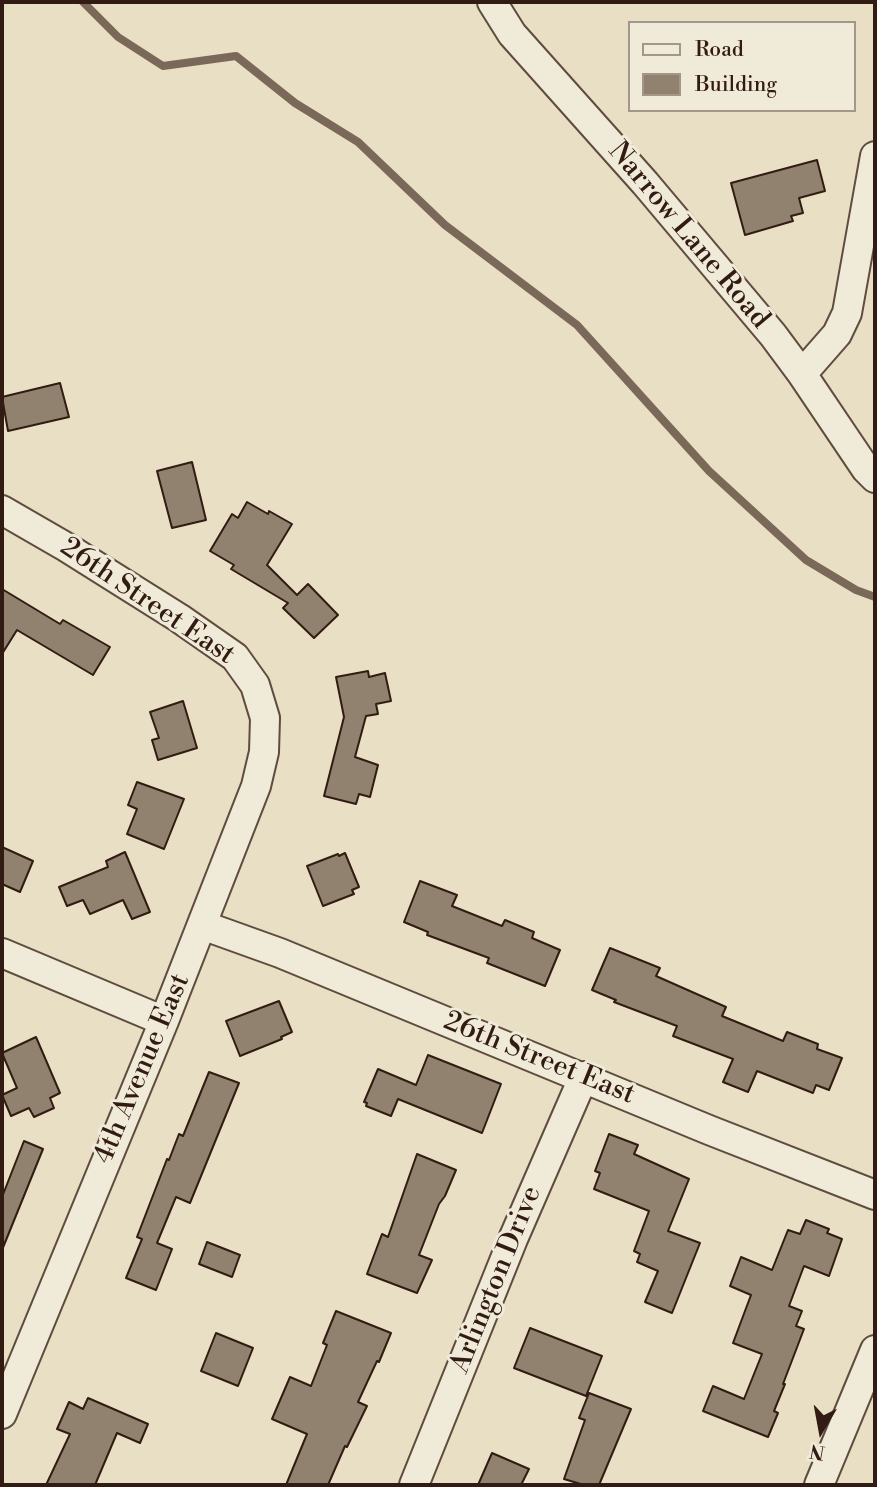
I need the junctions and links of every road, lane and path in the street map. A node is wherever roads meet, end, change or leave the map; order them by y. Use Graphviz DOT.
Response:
graph roads {
  1 [pos="492,2"];
  2 [pos="875,156"];
  3 [pos="802,374"];
  4 [pos="875,478"];
  5 [pos="2,510"];
  6 [pos="265,718"];
  7 [pos="202,925"];
  8 [pos="2,953"];
  9 [pos="164,1021"];
  10 [pos="584,1076"];
  11 [pos="875,1195"];
  12 [pos="875,1350"];
  13 [pos="2,1414"];
  14 [pos="414,1485"];
  15 [pos="819,1485"];
  1 -- 3 [label="street, Narrow Lane Road"];
  2 -- 3 [label="street"];
  3 -- 4 [label="street, Narrow Lane Road"];
  5 -- 6 [label="street, 26th Street East"];
  6 -- 7 [label="street, 4th Avenue East"];
  7 -- 9 [label="street, 4th Avenue East"];
  7 -- 10 [label="street, 26th Street East"];
  8 -- 9 [label="street"];
  9 -- 13 [label="street, 4th Avenue East"];
  10 -- 11 [label="street, 26th Street East"];
  10 -- 14 [label="street, Arlington Drive"];
  12 -- 15 [label="street"];
}
